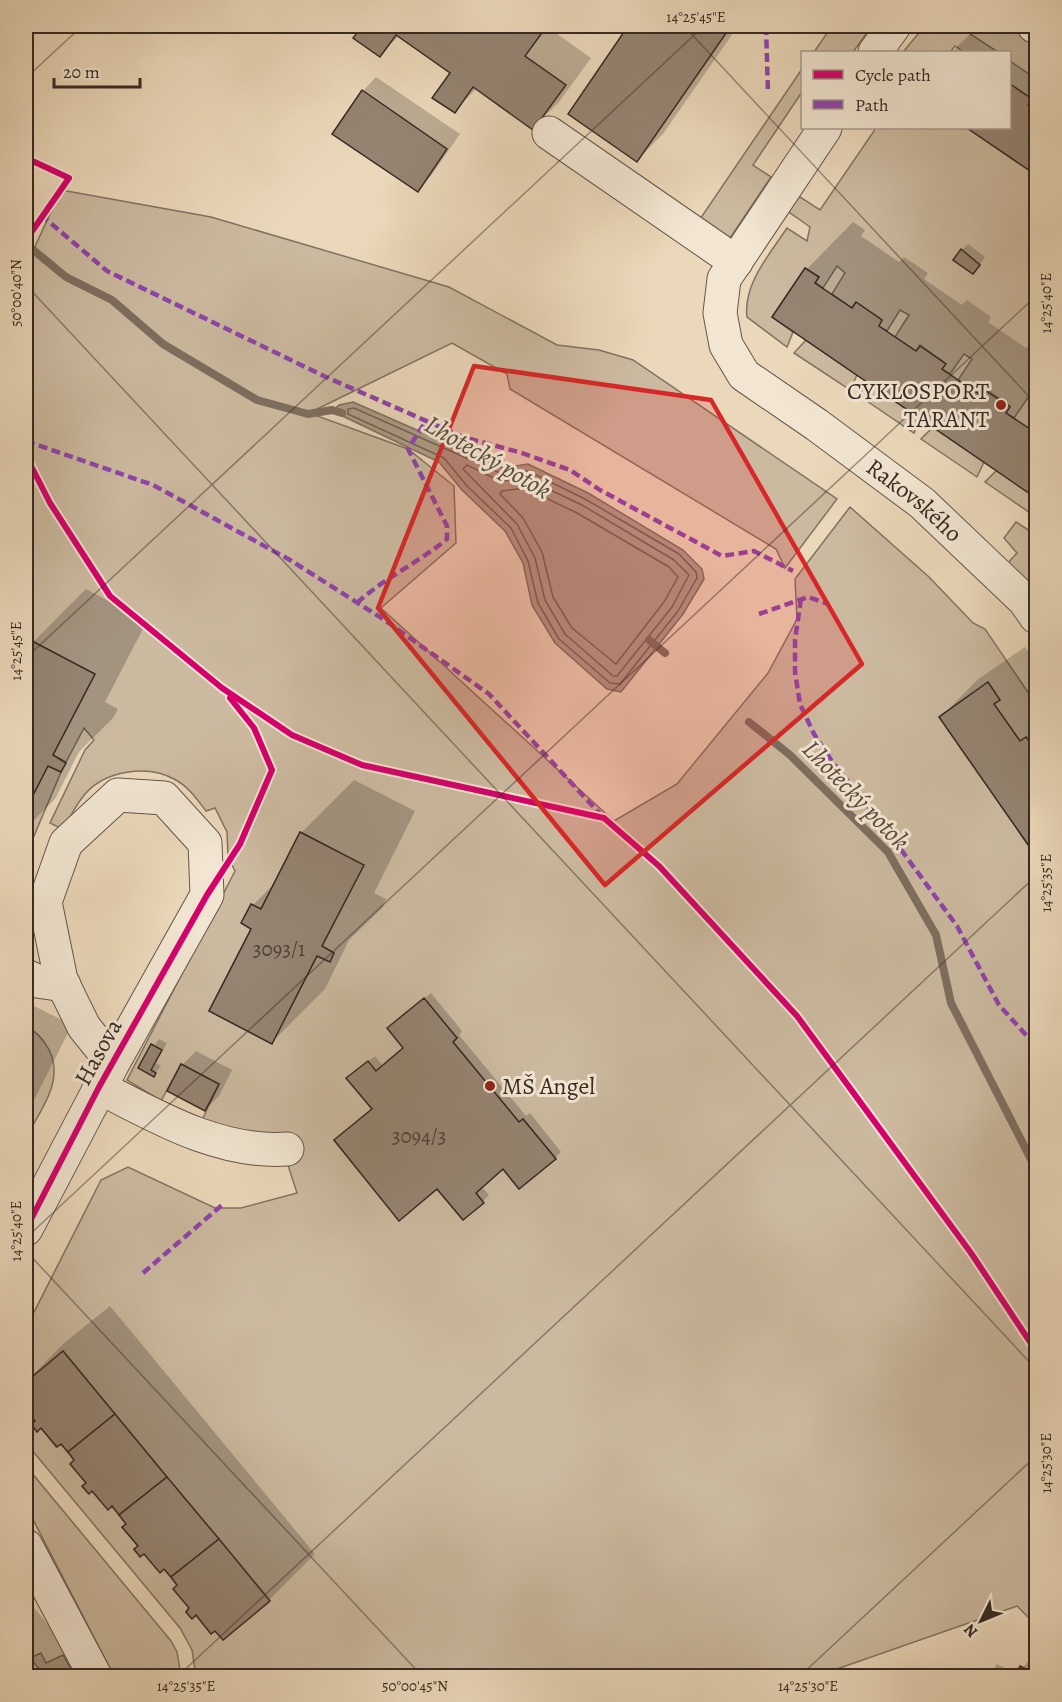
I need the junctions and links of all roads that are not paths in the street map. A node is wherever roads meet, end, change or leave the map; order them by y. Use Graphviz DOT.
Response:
graph roads {
  1 [pos="824,129"];
  2 [pos="549,133"];
  3 [pos="736,262"];
  4 [pos="1036,617"];
  5 [pos="26,976"];
  6 [pos="64,985"];
  7 [pos="106,1075"];
  8 [pos="288,1149"];
  9 [pos="26,1229"];
  10 [pos="26,1546"];
  11 [pos="95,1677"];
  1 -- 3 [label="street, Rakovského"];
  2 -- 3 [label="street"];
  3 -- 4 [label="street, Rakovského"];
  5 -- 6 [label="street"];
  6 -- 7 [label="street, Hasova"];
  6 -- 7 [label="street, Hasova"];
  7 -- 8 [label="street"];
  7 -- 9 [label="street, Hasova"];
  10 -- 11 [label="street"];
}
